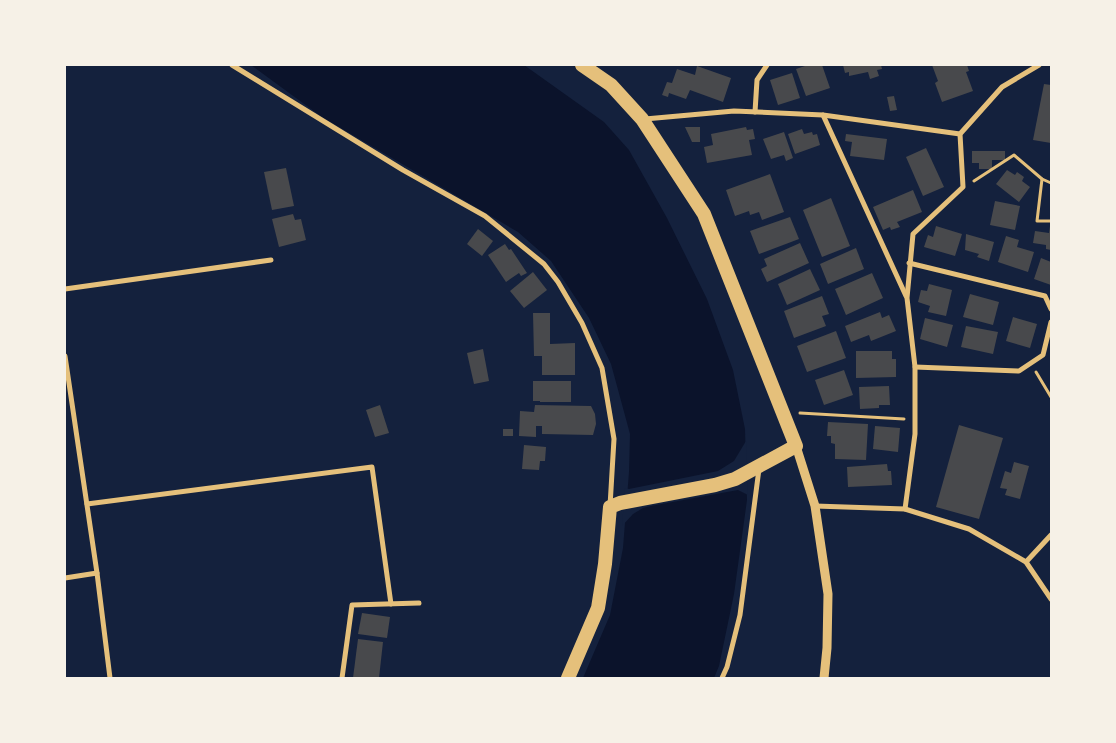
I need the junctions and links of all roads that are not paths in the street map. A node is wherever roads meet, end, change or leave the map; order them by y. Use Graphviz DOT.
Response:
graph roads {
  1 [pos="232,65"];
  2 [pos="582,65"];
  3 [pos="767,65"];
  4 [pos="1039,65"];
  5 [pos="755,112"];
  6 [pos="823,115"];
  7 [pos="642,119"];
  8 [pos="960,134"];
  9 [pos="271,260"];
  10 [pos="909,263"];
  11 [pos="65,289"];
  12 [pos="907,298"];
  13 [pos="1051,309"];
  14 [pos="1051,322"];
  15 [pos="65,356"];
  16 [pos="915,367"];
  17 [pos="796,446"];
  18 [pos="754,469"];
  19 [pos="87,504"];
  20 [pos="615,505"];
  21 [pos="815,506"];
  22 [pos="905,509"];
  23 [pos="1051,535"];
  24 [pos="1026,562"];
  25 [pos="97,574"];
  26 [pos="65,578"];
  27 [pos="1051,599"];
  28 [pos="419,603"];
  29 [pos="391,604"];
  30 [pos="110,678"];
  31 [pos="342,678"];
  32 [pos="568,678"];
  33 [pos="722,678"];
  34 [pos="824,678"];
  1 -- 20 [label="street"];
  2 -- 7 [label="highway"];
  3 -- 5 [label="street"];
  4 -- 8 [label="street"];
  5 -- 6 [label="street"];
  5 -- 7 [label="street"];
  6 -- 8 [label="street"];
  6 -- 12 [label="street"];
  7 -- 17 [label="highway"];
  8 -- 10 [label="street"];
  9 -- 11 [label="street"];
  10 -- 12 [label="street"];
  10 -- 13 [label="street"];
  12 -- 16 [label="street"];
  14 -- 16 [label="street"];
  15 -- 19 [label="street"];
  16 -- 22 [label="street"];
  17 -- 18 [label="highway"];
  17 -- 21 [label="street"];
  18 -- 20 [label="highway"];
  18 -- 33 [label="street"];
  19 -- 25 [label="street"];
  19 -- 29 [label="street"];
  20 -- 32 [label="highway"];
  21 -- 22 [label="street"];
  21 -- 34 [label="street"];
  22 -- 24 [label="street"];
  23 -- 24 [label="street"];
  24 -- 27 [label="street"];
  25 -- 26 [label="street"];
  25 -- 30 [label="street"];
  28 -- 29 [label="street"];
  29 -- 31 [label="street"];
}
